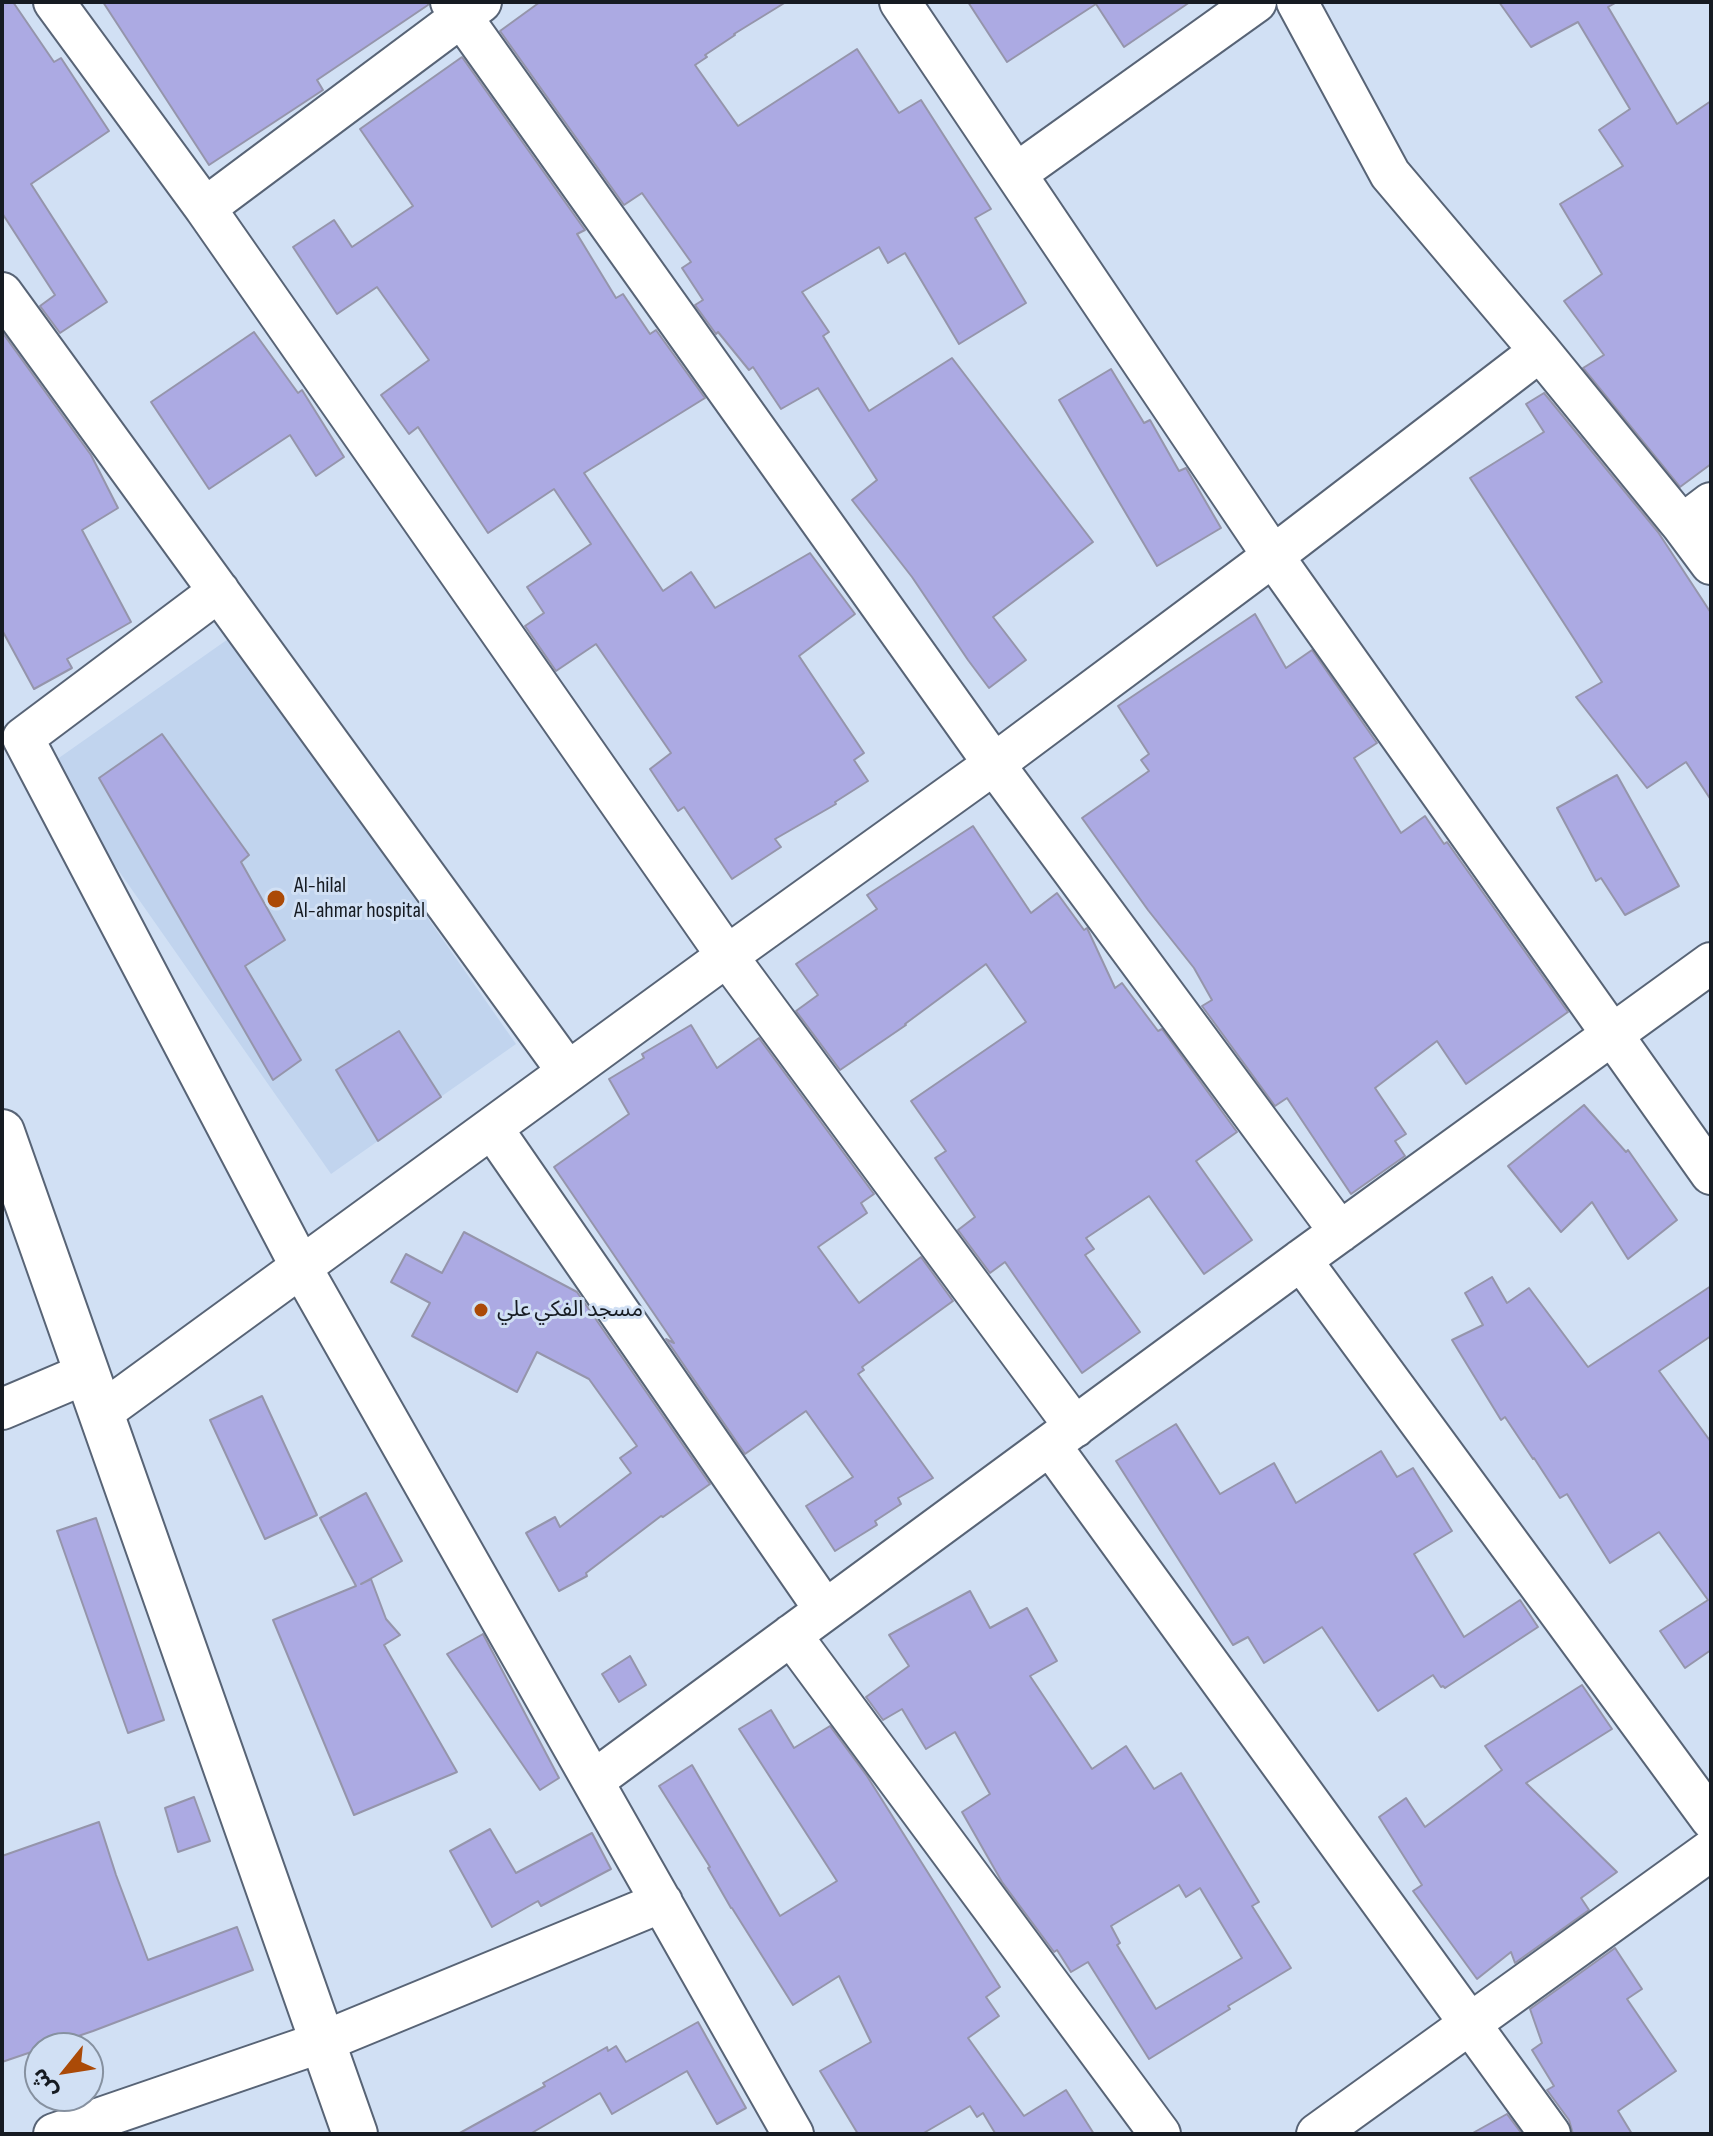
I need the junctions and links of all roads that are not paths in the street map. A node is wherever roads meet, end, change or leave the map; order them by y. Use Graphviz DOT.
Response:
graph roads {
  1 [pos="54,2"];
  2 [pos="900,2"];
  3 [pos="1297,2"];
  4 [pos="1241,6"];
  5 [pos="464,7"];
  6 [pos="1017,173"];
  7 [pos="205,208"];
  8 [pos="2,293"];
  9 [pos="1540,351"];
  10 [pos="1696,514"];
  11 [pos="1273,556"];
  12 [pos="1711,564"];
  13 [pos="219,591"];
  14 [pos="994,764"];
  15 [pos="727,956"];
  16 [pos="1711,963"];
  17 [pos="1612,1034"];
  18 [pos="568,1072"];
  19 [pos="492,1128"];
  20 [pos="2,1132"];
  21 [pos="1711,1174"];
  22 [pos="1340,1232"];
  23 [pos="1301,1260"];
  24 [pos="301,1267"];
  25 [pos="94,1393"];
  26 [pos="2,1409"];
  27 [pos="1062,1436"];
  28 [pos="825,1610"];
  29 [pos="791,1635"];
  30 [pos="593,1781"];
  31 [pos="1711,1819"];
  32 [pos="1711,1850"];
  33 [pos="662,1902"];
  34 [pos="1470,2024"];
  35 [pos="322,2042"];
  36 [pos="54,2134"];
  37 [pos="355,2134"];
  38 [pos="793,2134"];
  39 [pos="1160,2134"];
  40 [pos="1317,2134"];
  41 [pos="1550,2134"];
  1 -- 7 [label="street"];
  2 -- 6 [label="street"];
  3 -- 9 [label="street"];
  4 -- 6 [label="street"];
  5 -- 7 [label="street"];
  5 -- 14 [label="street"];
  6 -- 11 [label="street"];
  7 -- 15 [label="street"];
  8 -- 13 [label="street"];
  9 -- 10 [label="street"];
  9 -- 11 [label="street"];
  10 -- 12 [label="street"];
  11 -- 14 [label="street"];
  11 -- 17 [label="street"];
  13 -- 18 [label="street"];
  13 -- 24 [label="street"];
  14 -- 15 [label="street"];
  14 -- 22 [label="street"];
  15 -- 18 [label="street"];
  15 -- 27 [label="street"];
  16 -- 17 [label="street"];
  17 -- 21 [label="street"];
  17 -- 22 [label="street"];
  18 -- 19 [label="street"];
  19 -- 24 [label="street"];
  19 -- 28 [label="street"];
  20 -- 25 [label="street"];
  22 -- 23 [label="street"];
  23 -- 27 [label="street"];
  23 -- 31 [label="street"];
  24 -- 25 [label="street"];
  24 -- 30 [label="street"];
  25 -- 26 [label="street"];
  25 -- 35 [label="street"];
  27 -- 28 [label="street"];
  27 -- 34 [label="street"];
  28 -- 29 [label="street"];
  29 -- 30 [label="street"];
  29 -- 39 [label="street"];
  30 -- 33 [label="street"];
  32 -- 34 [label="street"];
  33 -- 35 [label="street"];
  33 -- 38 [label="street"];
  34 -- 40 [label="street"];
  34 -- 41 [label="street"];
  35 -- 36 [label="street"];
  35 -- 37 [label="street"];
}
